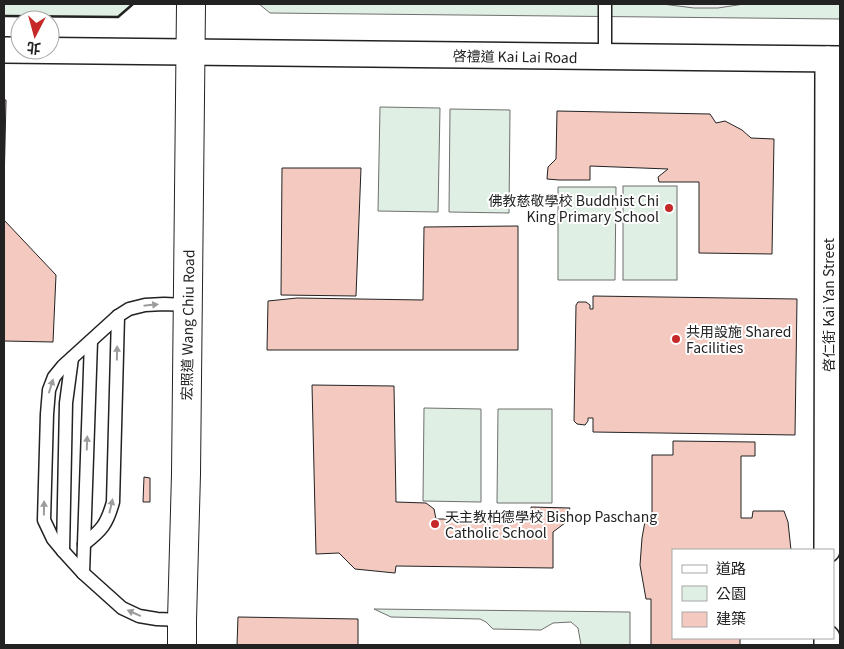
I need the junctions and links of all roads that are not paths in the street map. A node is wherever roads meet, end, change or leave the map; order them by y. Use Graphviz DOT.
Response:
graph roads {
  1 [pos="190,4"];
  2 [pos="605,4"];
  3 [pos="4,50"];
  4 [pos="190,52"];
  5 [pos="605,57"];
  6 [pos="834,59"];
  7 [pos="187,305"];
  8 [pos="118,316"];
  9 [pos="90,341"];
  10 [pos="72,358"];
  11 [pos="84,544"];
  12 [pos="827,549"];
  13 [pos="63,551"];
  14 [pos="83,573"];
  15 [pos="182,633"];
  1 -- 4 [label="street, 宏照道 Wang Chiu Road"];
  2 -- 5 [label="lane"];
  3 -- 4 [label="street, 啓禮道 Kai Lai Road"];
  4 -- 5 [label="street, 啓禮道 Kai Lai Road"];
  4 -- 7 [label="street, 宏照道 Wang Chiu Road"];
  5 -- 6 [label="street, 啓禮道 Kai Lai Road"];
  6 -- 12 [label="street, 啓仁街 Kai Yan Street"];
  8 -- 7 [label="lane, one-way"];
  7 -- 15 [label="street, 宏照道 Wang Chiu Road"];
  8 -- 9 [label="lane"];
  11 -- 8 [label="lane, one-way"];
  9 -- 10 [label="lane"];
  11 -- 9 [label="lane, one-way"];
  10 -- 13 [label="lane"];
  13 -- 10 [label="lane, one-way"];
  11 -- 14 [label="lane"];
  13 -- 14 [label="lane"];
  15 -- 14 [label="lane, one-way"];
}
